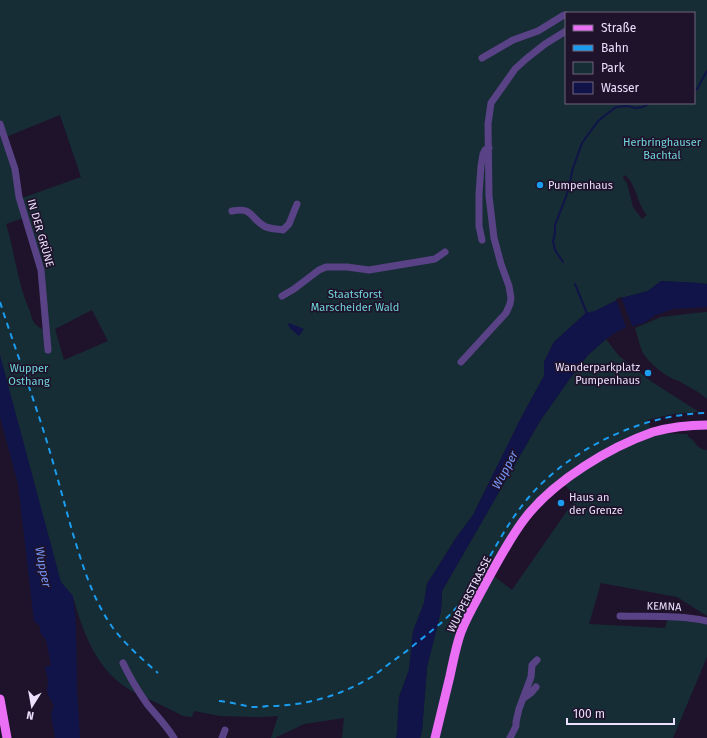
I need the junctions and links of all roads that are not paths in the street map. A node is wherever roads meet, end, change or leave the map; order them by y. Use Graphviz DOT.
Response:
graph roads {
  1 [pos="565,15"];
  2 [pos="565,32"];
  3 [pos="482,58"];
  4 [pos="0,124"];
  5 [pos="489,148"];
  6 [pos="297,204"];
  7 [pos="232,211"];
  8 [pos="482,240"];
  9 [pos="445,252"];
  10 [pos="282,296"];
  11 [pos="48,350"];
  12 [pos="461,362"];
  13 [pos="707,425"];
  14 [pos="620,616"];
  15 [pos="707,621"];
  16 [pos="537,660"];
  17 [pos="123,663"];
  18 [pos="536,686"];
  19 [pos="524,698"];
  20 [pos="0,699"];
  21 [pos="225,730"];
  22 [pos="7,738"];
  23 [pos="174,738"];
  24 [pos="222,738"];
  25 [pos="435,738"];
  26 [pos="510,738"];
  1 -- 3 [label="street"];
  2 -- 5 [label="street"];
  4 -- 11 [label="street, IN DER GRÜNE"];
  5 -- 8 [label="street"];
  5 -- 12 [label="street"];
  6 -- 7 [label="street"];
  9 -- 10 [label="street"];
  13 -- 25 [label="main road, WUPPERSTRASSE"];
  14 -- 15 [label="street, KEMNA"];
  16 -- 19 [label="street"];
  17 -- 23 [label="street"];
  18 -- 19 [label="street"];
  19 -- 26 [label="street"];
  20 -- 22 [label="main road"];
  21 -- 24 [label="street"];
}
